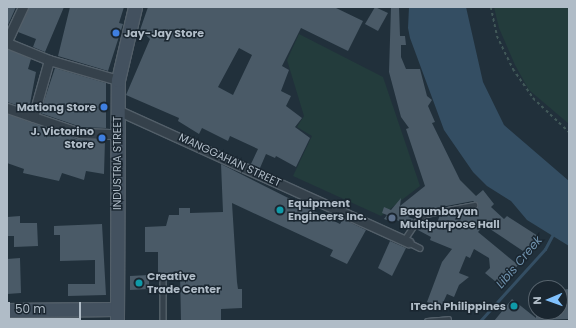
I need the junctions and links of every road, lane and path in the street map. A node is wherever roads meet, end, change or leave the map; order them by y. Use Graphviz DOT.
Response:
graph roads {
  1 [pos="23,7"];
  2 [pos="135,7"];
  3 [pos="491,7"];
  4 [pos="7,42"];
  5 [pos="49,60"];
  6 [pos="118,80"];
  7 [pos="7,108"];
  8 [pos="117,110"];
  9 [pos="33,117"];
  10 [pos="569,132"];
  11 [pos="117,134"];
  12 [pos="474,205"];
  13 [pos="406,241"];
  14 [pos="420,248"];
  15 [pos="163,281"];
  16 [pos="7,310"];
  17 [pos="117,315"];
  18 [pos="448,319"];
  19 [pos="163,321"];
  20 [pos="427,321"];
  1 -- 4 [label="street"];
  2 -- 6 [label="street, INDUSTRIA STREET"];
  3 -- 10 [label="path"];
  4 -- 5 [label="street"];
  5 -- 6 [label="street"];
  5 -- 9 [label="street"];
  6 -- 8 [label="street, INDUSTRIA STREET"];
  7 -- 9 [label="street"];
  8 -- 11 [label="street, INDUSTRIA STREET"];
  8 -- 13 [label="street, MANGGAHAN STREET"];
  9 -- 11 [label="street"];
  11 -- 17 [label="street, INDUSTRIA STREET"];
  12 -- 13 [label="lane"];
  13 -- 14 [label="lane"];
  15 -- 19 [label="lane"];
  16 -- 17 [label="street"];
  18 -- 20 [label="lane"];
}
